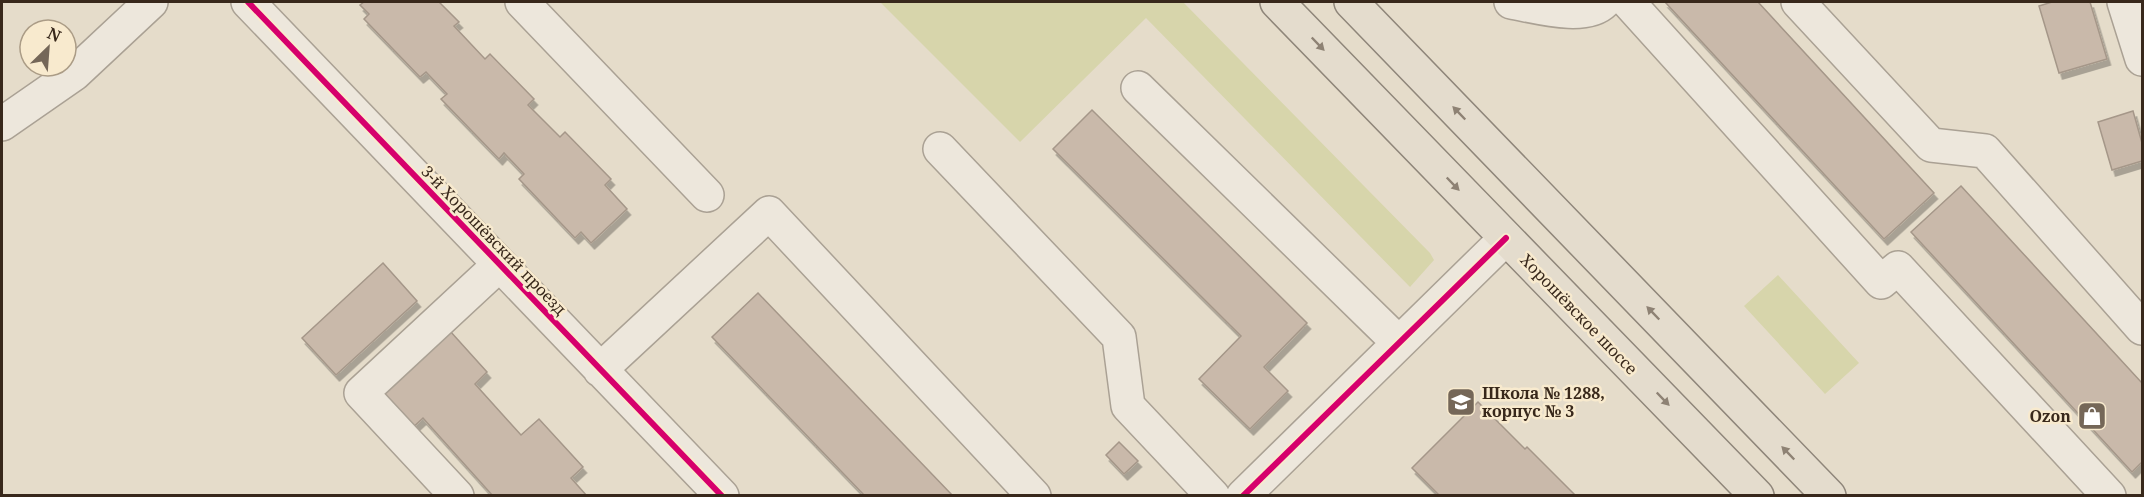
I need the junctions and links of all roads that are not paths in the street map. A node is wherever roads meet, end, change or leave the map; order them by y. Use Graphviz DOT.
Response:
graph roads {
  1 [pos="151,2"];
  2 [pos="248,2"];
  3 [pos="522,2"];
  4 [pos="1277,2"];
  5 [pos="1511,2"];
  6 [pos="1604,2"];
  7 [pos="1628,2"];
  8 [pos="1798,2"];
  9 [pos="2124,2"];
  10 [pos="1354,3"];
  11 [pos="2142,59"];
  12 [pos="1138,88"];
  13 [pos="2,124"];
  14 [pos="940,149"];
  15 [pos="707,195"];
  16 [pos="1506,238"];
  17 [pos="500,265"];
  18 [pos="2142,328"];
  19 [pos="1399,343"];
  20 [pos="600,370"];
  21 [pos="458,495"];
  22 [pos="722,495"];
  23 [pos="1034,495"];
  24 [pos="1213,495"];
  25 [pos="1243,495"];
  26 [pos="1758,495"];
  27 [pos="1829,495"];
  28 [pos="2109,495"];
  1 -- 13 [label="street"];
  2 -- 17 [label="street, 3-й Хорошёвский проезд"];
  3 -- 15 [label="street"];
  4 -- 16 [label="main road, Хорошёвское шоссе, one-way"];
  5 -- 6 [label="street"];
  7 -- 28 [label="street"];
  8 -- 18 [label="street"];
  9 -- 11 [label="street"];
  27 -- 10 [label="main road, one-way"];
  12 -- 19 [label="street"];
  14 -- 24 [label="street"];
  16 -- 19 [label="street"];
  16 -- 26 [label="main road, Хорошёвское шоссе, one-way"];
  17 -- 20 [label="street, 3-й Хорошёвский проезд"];
  17 -- 21 [label="street"];
  19 -- 25 [label="street"];
  20 -- 22 [label="street, 3-й Хорошёвский проезд"];
  20 -- 23 [label="street"];
}
